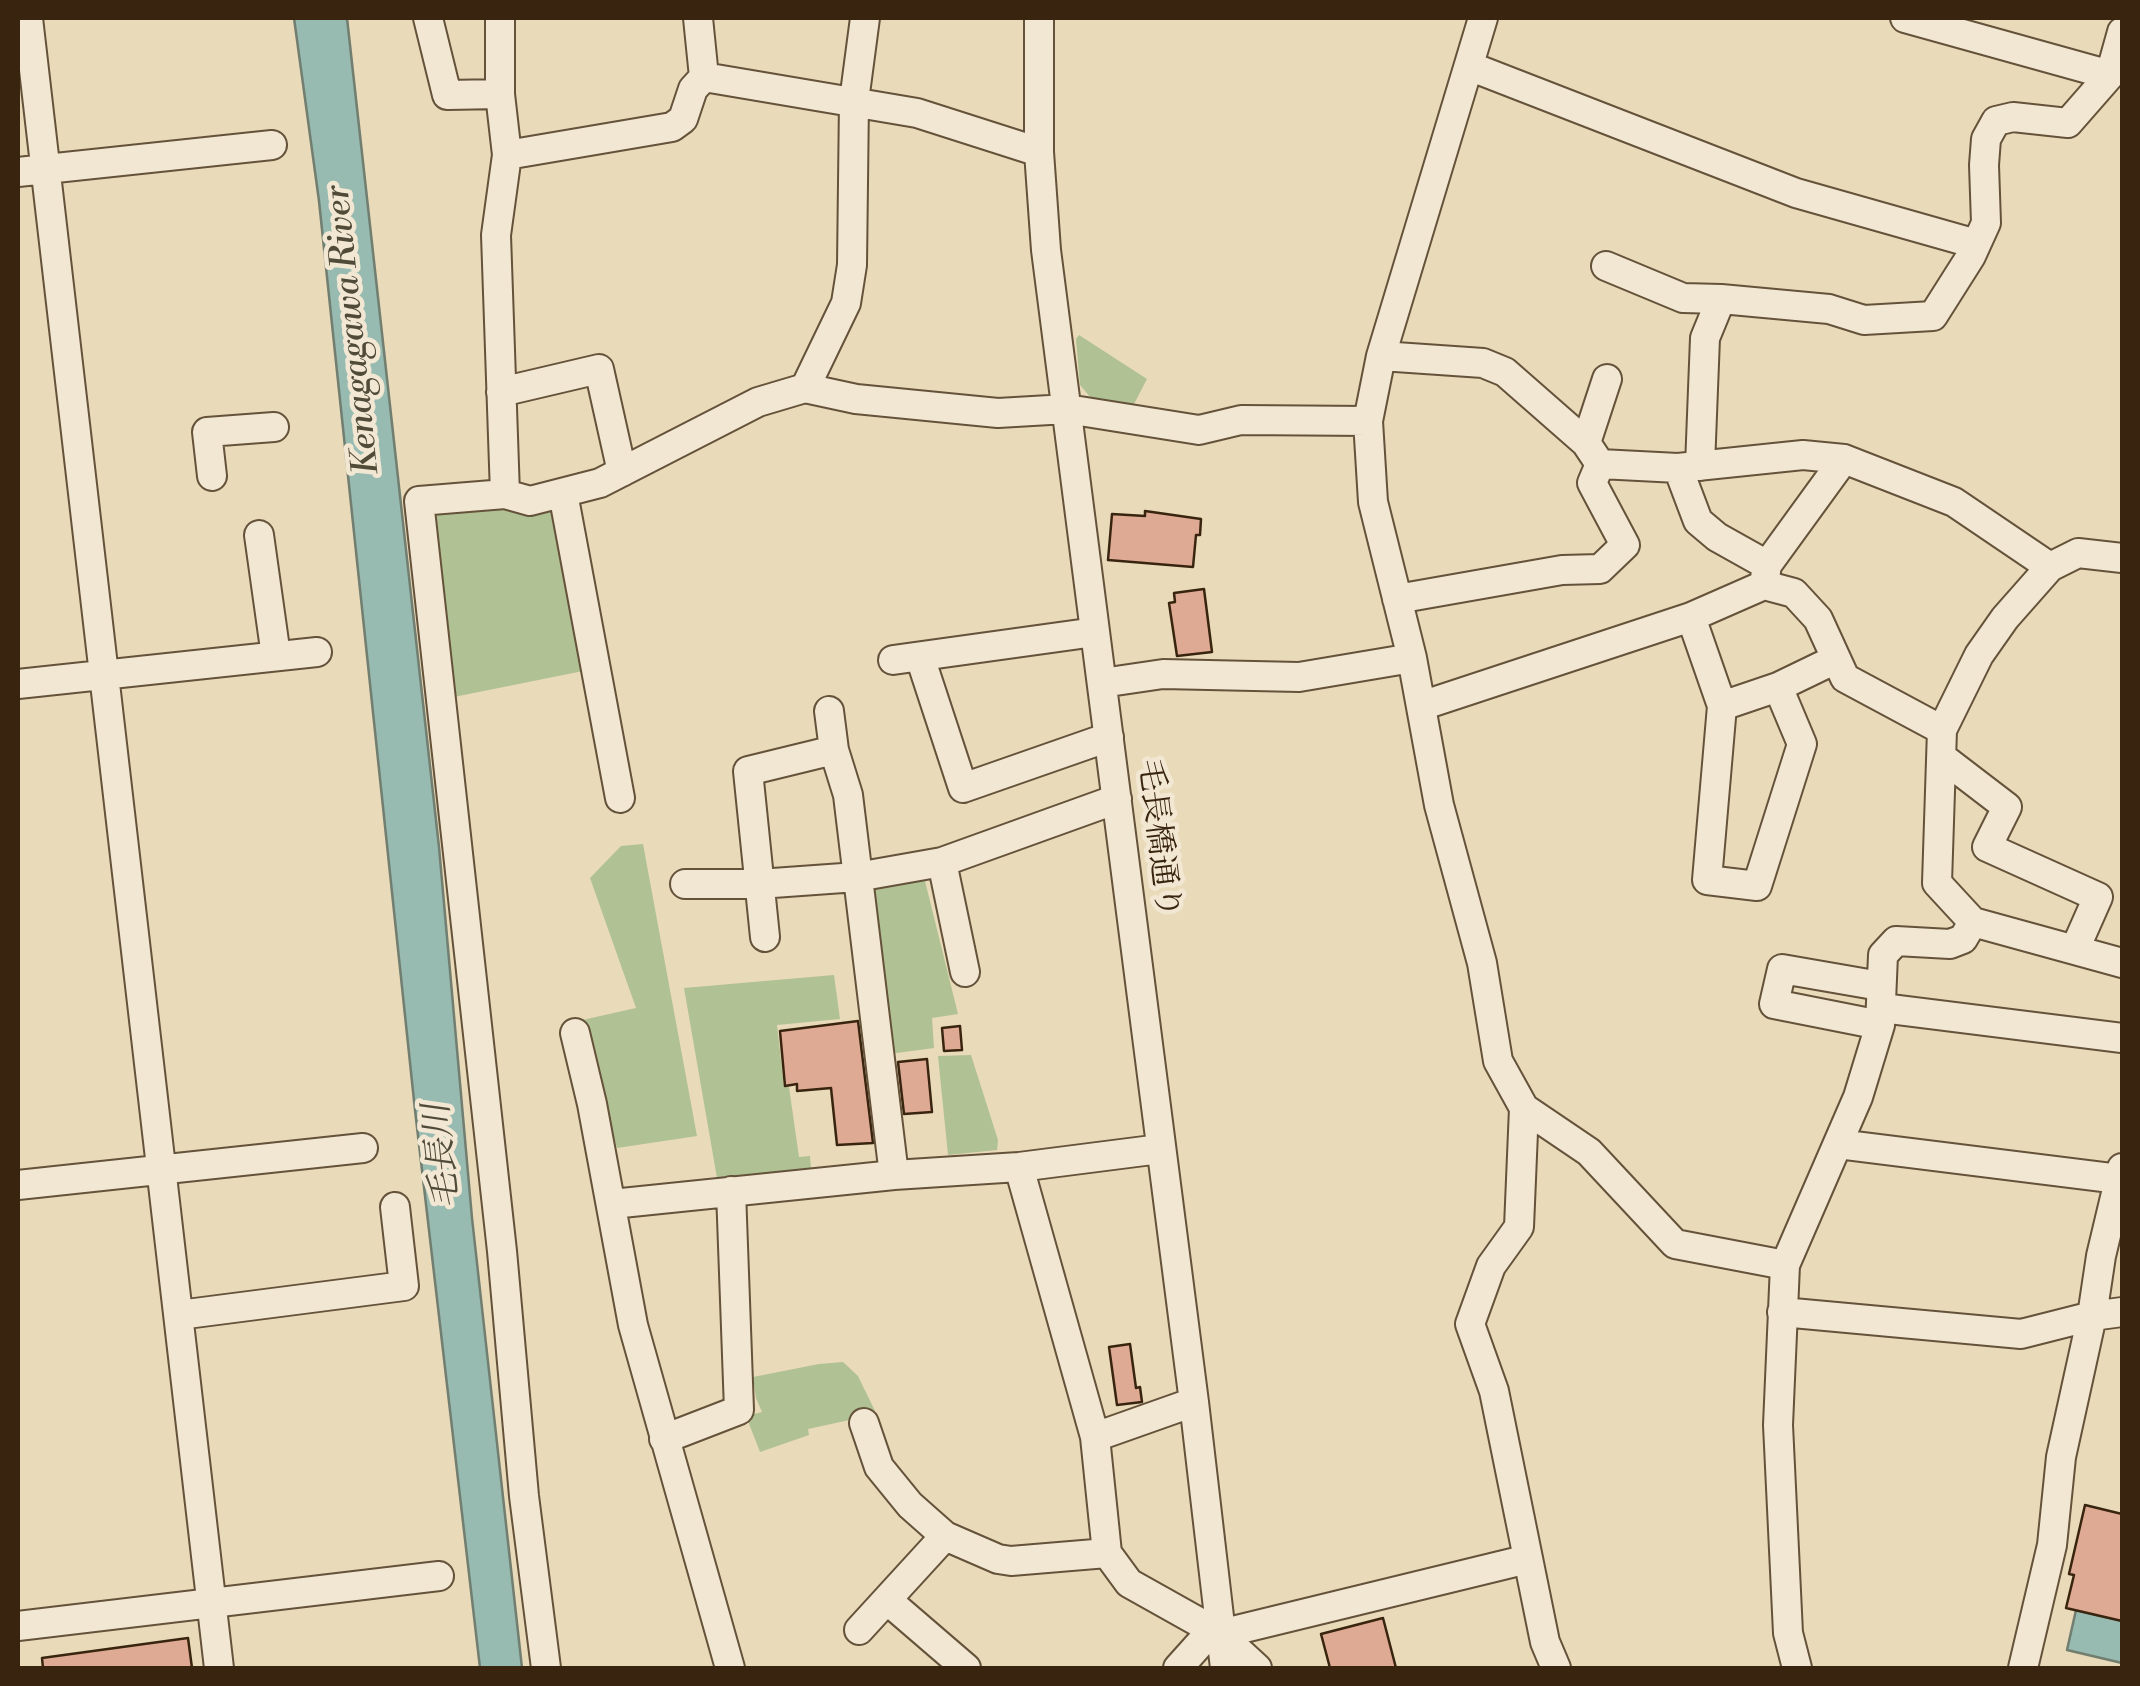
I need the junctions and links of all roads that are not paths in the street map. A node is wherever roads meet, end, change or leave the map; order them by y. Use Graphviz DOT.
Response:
graph roads {
  1 [pos="28,18"];
  2 [pos="428,18"];
  3 [pos="500,18"];
  4 [pos="698,18"];
  5 [pos="865,18"];
  6 [pos="1038,18"];
  7 [pos="1483,18"];
  8 [pos="1905,18"];
  9 [pos="2122,37"];
  10 [pos="1469,66"];
  11 [pos="2110,75"];
  12 [pos="704,77"];
  13 [pos="500,94"];
  14 [pos="854,101"];
  15 [pos="272,145"];
  16 [pos="1039,152"];
  17 [pos="508,155"];
  18 [pos="46,169"];
  19 [pos="18,172"];
  20 [pos="1976,244"];
  21 [pos="1606,266"];
  22 [pos="1721,298"];
  23 [pos="1382,356"];
  24 [pos="1606,379"];
  25 [pos="805,388"];
  26 [pos="500,392"];
  27 [pos="1066,409"];
  28 [pos="1368,421"];
  29 [pos="274,427"];
  30 [pos="1593,453"];
  31 [pos="1844,459"];
  32 [pos="1689,467"];
  33 [pos="622,472"];
  34 [pos="212,476"];
  35 [pos="563,492"];
  36 [pos="505,494"];
  37 [pos="267,550"];
  38 [pos="2122,558"];
  39 [pos="2050,567"];
  40 [pos="1765,575"];
  41 [pos="1397,599"];
  42 [pos="1691,617"];
  43 [pos="1095,632"];
  44 [pos="317,652"];
  45 [pos="276,656"];
  46 [pos="1412,658"];
  47 [pos="1836,659"];
  48 [pos="104,676"];
  49 [pos="18,684"];
  50 [pos="1102,684"];
  51 [pos="1778,687"];
  52 [pos="1420,706"];
  53 [pos="1722,706"];
  54 [pos="829,711"];
  55 [pos="1109,737"];
  56 [pos="1943,744"];
  57 [pos="834,750"];
  58 [pos="620,798"];
  59 [pos="1117,799"];
  60 [pos="942,862"];
  61 [pos="857,877"];
  62 [pos="685,884"];
  63 [pos="759,884"];
  64 [pos="1973,922"];
  65 [pos="765,937"];
  66 [pos="2075,949"];
  67 [pos="2122,963"];
  68 [pos="965,972"];
  69 [pos="1881,1007"];
  70 [pos="575,1033"];
  71 [pos="2122,1038"];
  72 [pos="1524,1108"];
  73 [pos="1838,1144"];
  74 [pos="363,1148"];
  75 [pos="1160,1148"];
  76 [pos="1019,1167"];
  77 [pos="163,1171"];
  78 [pos="2121,1174"];
  79 [pos="894,1175"];
  80 [pos="18,1185"];
  81 [pos="731,1191"];
  82 [pos="612,1204"];
  83 [pos="395,1208"];
  84 [pos="1785,1265"];
  85 [pos="1782,1312"];
  86 [pos="2122,1312"];
  87 [pos="180,1315"];
  88 [pos="2092,1316"];
  89 [pos="1194,1402"];
  90 [pos="864,1424"];
  91 [pos="1096,1437"];
  92 [pos="664,1439"];
  93 [pos="946,1536"];
  94 [pos="1107,1554"];
  95 [pos="1528,1559"];
  96 [pos="439,1576"];
  97 [pos="887,1600"];
  98 [pos="212,1604"];
  99 [pos="18,1626"];
  100 [pos="859,1630"];
  101 [pos="1217,1631"];
  102 [pos="220,1668"];
  103 [pos="546,1668"];
  104 [pos="730,1668"];
  105 [pos="966,1668"];
  106 [pos="1178,1668"];
  107 [pos="1224,1668"];
  108 [pos="1257,1668"];
  109 [pos="1556,1668"];
  110 [pos="1797,1668"];
  111 [pos="2023,1668"];
  1 -- 18 [label="street"];
  2 -- 13 [label="street"];
  3 -- 13 [label="street"];
  4 -- 12 [label="street"];
  5 -- 14 [label="street"];
  6 -- 16 [label="street, 毛長橋通り"];
  7 -- 10 [label="street"];
  8 -- 11 [label="street"];
  9 -- 11 [label="street"];
  10 -- 20 [label="street"];
  10 -- 23 [label="street"];
  11 -- 20 [label="street"];
  12 -- 14 [label="street"];
  12 -- 17 [label="street"];
  13 -- 17 [label="street"];
  14 -- 16 [label="street"];
  14 -- 25 [label="street"];
  15 -- 18 [label="street"];
  16 -- 27 [label="street, 毛長橋通り"];
  17 -- 26 [label="street"];
  18 -- 19 [label="street"];
  18 -- 48 [label="street"];
  20 -- 22 [label="street"];
  21 -- 22 [label="street"];
  22 -- 32 [label="street"];
  23 -- 28 [label="street"];
  23 -- 30 [label="street"];
  24 -- 30 [label="street"];
  25 -- 27 [label="street"];
  25 -- 33 [label="street"];
  26 -- 33 [label="street"];
  26 -- 36 [label="street"];
  27 -- 28 [label="street"];
  27 -- 43 [label="street, 毛長橋通り"];
  28 -- 41 [label="street"];
  29 -- 34 [label="street"];
  30 -- 32 [label="street"];
  30 -- 41 [label="street"];
  31 -- 32 [label="street"];
  31 -- 39 [label="street"];
  31 -- 40 [label="street"];
  32 -- 40 [label="street"];
  33 -- 35 [label="street"];
  35 -- 36 [label="street"];
  35 -- 58 [label="street"];
  36 -- 103 [label="street"];
  37 -- 45 [label="street"];
  38 -- 39 [label="street"];
  39 -- 56 [label="street"];
  40 -- 42 [label="street"];
  40 -- 47 [label="street"];
  41 -- 46 [label="street"];
  42 -- 52 [label="street"];
  42 -- 53 [label="street"];
  43 -- 50 [label="street, 毛長橋通り"];
  43 -- 55 [label="street"];
  44 -- 45 [label="street"];
  45 -- 48 [label="street"];
  46 -- 50 [label="street"];
  46 -- 52 [label="street"];
  47 -- 51 [label="street"];
  47 -- 56 [label="street"];
  48 -- 49 [label="street"];
  48 -- 77 [label="street"];
  50 -- 55 [label="street, 毛長橋通り"];
  51 -- 53 [label="street"];
  51 -- 53 [label="street"];
  52 -- 72 [label="street"];
  54 -- 57 [label="street"];
  55 -- 59 [label="street, 毛長橋通り"];
  56 -- 64 [label="street"];
  56 -- 66 [label="street"];
  57 -- 61 [label="street"];
  57 -- 63 [label="street"];
  59 -- 60 [label="street"];
  59 -- 75 [label="street, 毛長橋通り"];
  60 -- 61 [label="street"];
  60 -- 68 [label="street"];
  61 -- 63 [label="street"];
  61 -- 79 [label="street"];
  62 -- 63 [label="street"];
  63 -- 65 [label="street"];
  64 -- 66 [label="street"];
  64 -- 69 [label="street"];
  66 -- 67 [label="street"];
  69 -- 71 [label="street"];
  69 -- 73 [label="street"];
  70 -- 82 [label="street"];
  72 -- 84 [label="street"];
  72 -- 95 [label="street"];
  73 -- 78 [label="street"];
  73 -- 84 [label="street"];
  74 -- 77 [label="street"];
  75 -- 76 [label="street"];
  75 -- 89 [label="street, 毛長橋通り"];
  76 -- 79 [label="street"];
  76 -- 91 [label="street"];
  77 -- 80 [label="street"];
  77 -- 87 [label="street"];
  78 -- 88 [label="street"];
  79 -- 81 [label="street"];
  81 -- 82 [label="street"];
  81 -- 92 [label="street"];
  82 -- 92 [label="street"];
  83 -- 87 [label="street"];
  84 -- 85 [label="street"];
  85 -- 88 [label="street"];
  85 -- 110 [label="street"];
  86 -- 88 [label="street"];
  87 -- 98 [label="street"];
  88 -- 111 [label="street"];
  89 -- 91 [label="street"];
  89 -- 101 [label="street, 毛長橋通り"];
  90 -- 93 [label="street"];
  91 -- 94 [label="street"];
  92 -- 104 [label="street"];
  93 -- 94 [label="street"];
  93 -- 97 [label="street"];
  94 -- 101 [label="street"];
  95 -- 101 [label="street"];
  95 -- 109 [label="street"];
  96 -- 98 [label="street"];
  97 -- 100 [label="street"];
  97 -- 105 [label="street"];
  98 -- 99 [label="street"];
  98 -- 102 [label="street"];
  101 -- 106 [label="street"];
  101 -- 107 [label="street, 毛長橋通り"];
  101 -- 108 [label="street"];
}
